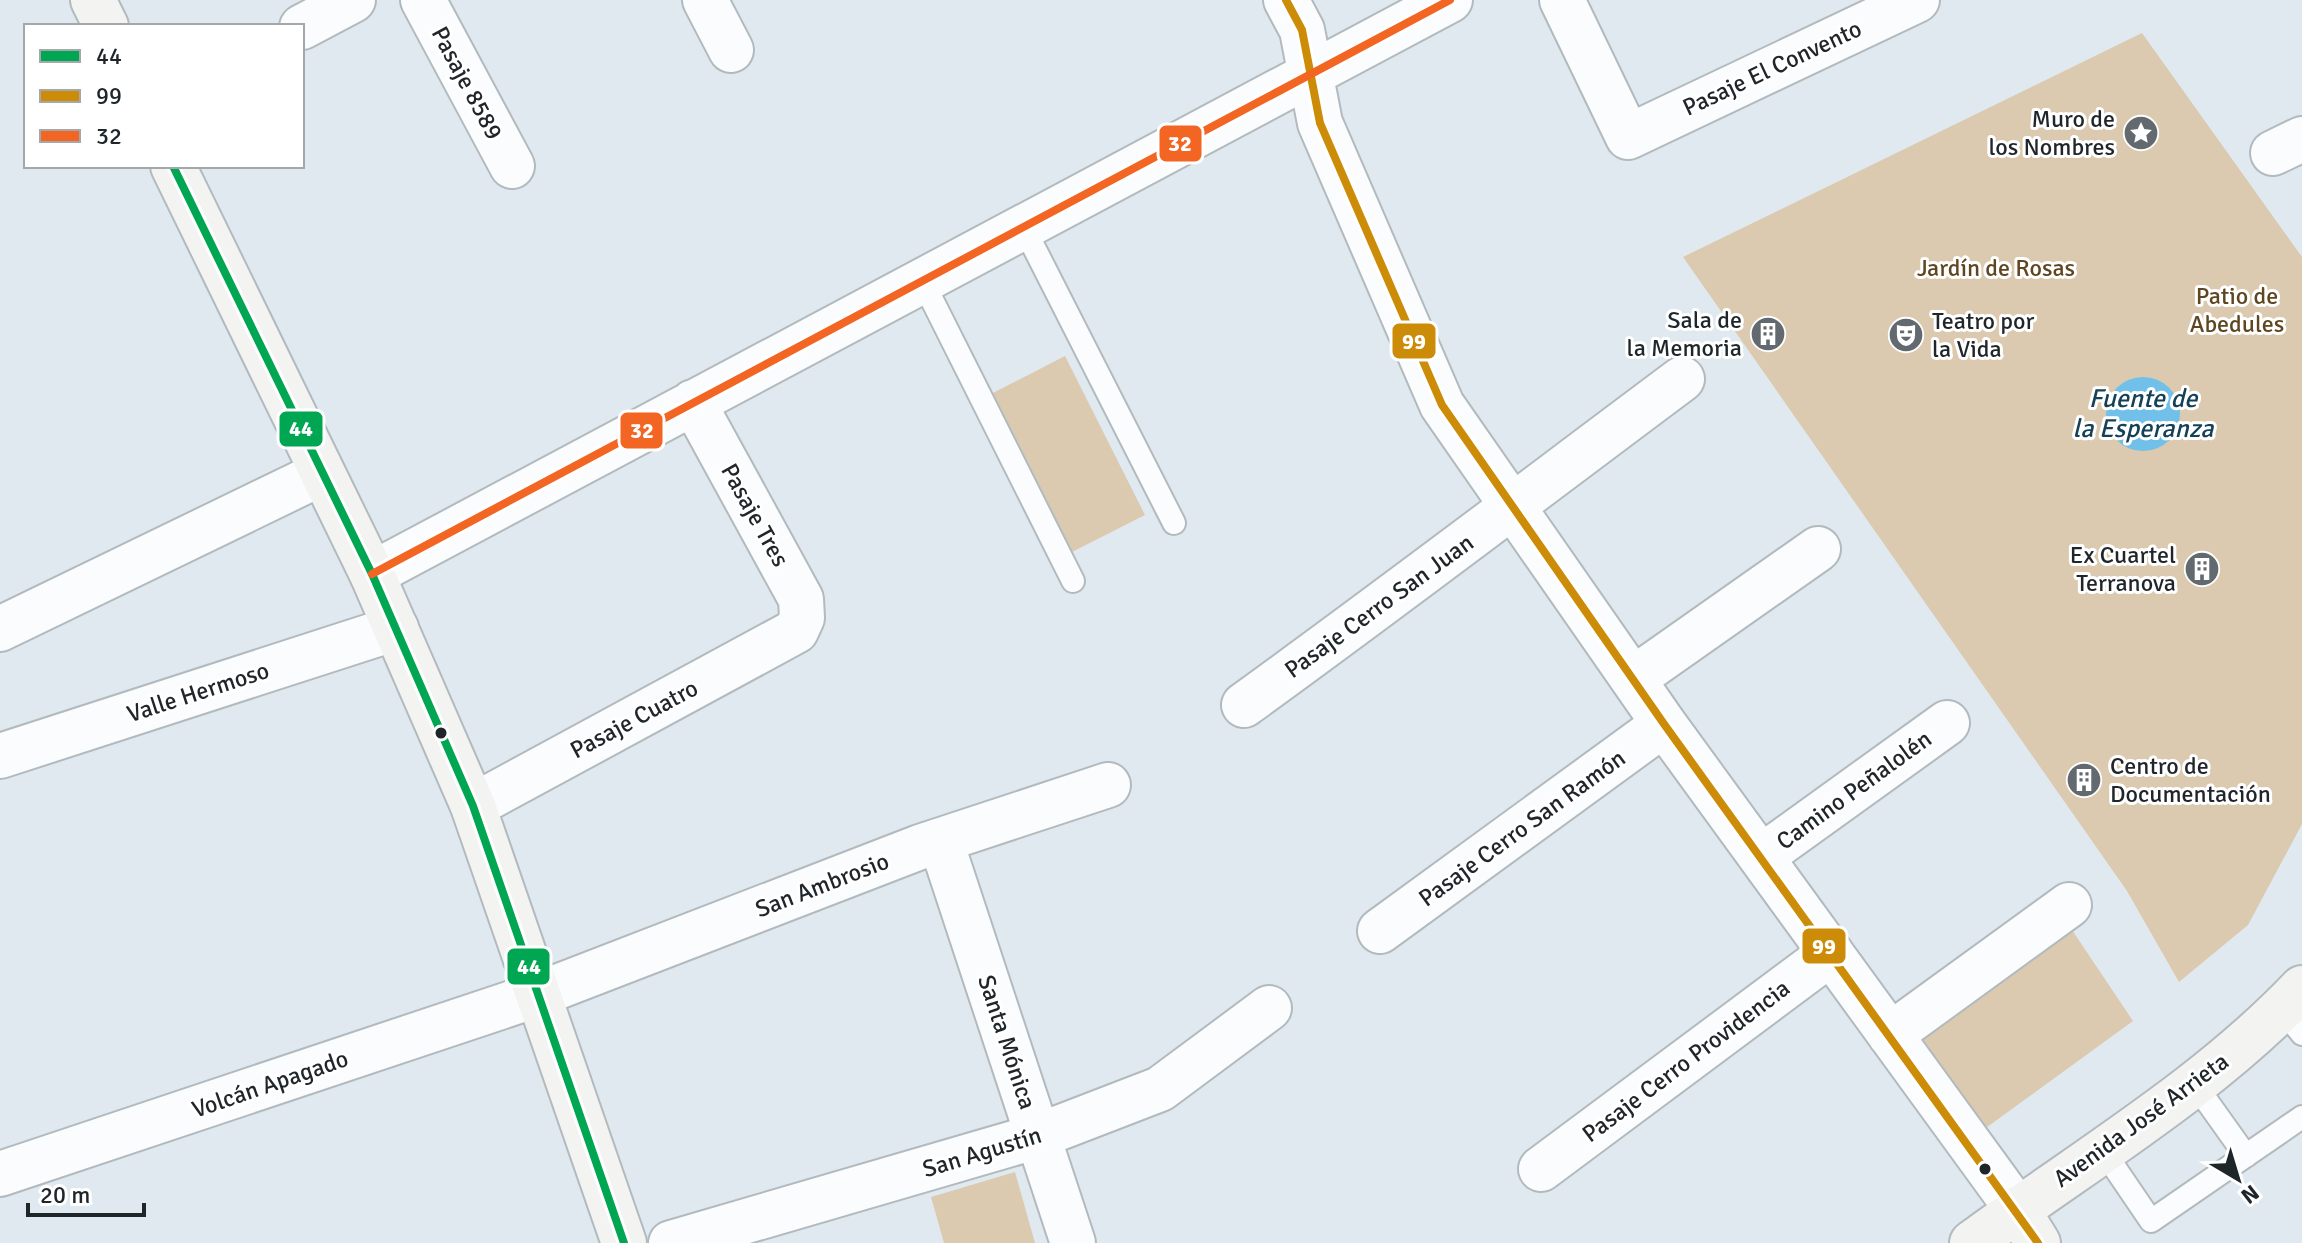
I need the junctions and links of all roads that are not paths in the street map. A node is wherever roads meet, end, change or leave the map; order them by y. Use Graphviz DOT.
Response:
graph roads {
  1 [pos="93,0"];
  2 [pos="353,0"];
  3 [pos="423,0"];
  4 [pos="705,0"];
  5 [pos="1286,0"];
  6 [pos="1450,0"];
  7 [pos="1562,0"];
  8 [pos="1917,0"];
  9 [pos="105,24"];
  10 [pos="304,26"];
  11 [pos="731,50"];
  12 [pos="1308,73"];
  13 [pos="512,166"];
  14 [pos="174,168"];
  15 [pos="1023,226"];
  16 [pos="922,280"];
  17 [pos="1682,379"];
  18 [pos="693,402"];
  19 [pos="322,473"];
  20 [pos="1512,505"];
  21 [pos="1174,523"];
  22 [pos="1818,549"];
  23 [pos="372,574"];
  24 [pos="1073,581"];
  25 [pos="396,628"];
  26 [pos="0,629"];
  27 [pos="796,631"];
  28 [pos="1633,679"];
  29 [pos="1244,705"];
  30 [pos="1947,723"];
  31 [pos="1664,724"];
  32 [pos="0,756"];
  33 [pos="1108,785"];
  34 [pos="473,806"];
  35 [pos="941,842"];
  36 [pos="1761,857"];
  37 [pos="2069,905"];
  38 [pos="1380,931"];
  39 [pos="1831,953"];
  40 [pos="539,994"];
  41 [pos="1269,1008"];
  42 [pos="2295,1010"];
  43 [pos="1890,1035"];
  44 [pos="2194,1083"];
  45 [pos="2302,1117"];
  46 [pos="1038,1136"];
  47 [pos="2102,1149"];
  48 [pos="2246,1156"];
  49 [pos="1541,1169"];
  50 [pos="0,1174"];
  51 [pos="2028,1226"];
  52 [pos="624,1243"];
  53 [pos="671,1243"];
  54 [pos="1073,1243"];
  55 [pos="1972,1243"];
  1 -- 9 [label="street"];
  2 -- 10 [label="street"];
  3 -- 13 [label="street, Pasaje 8589"];
  4 -- 11 [label="street"];
  5 -- 12 [label="street, Camino Peñalolén"];
  6 -- 12 [label="street"];
  7 -- 8 [label="street, Pasaje El Convento"];
  12 -- 15 [label="street"];
  12 -- 20 [label="street, Camino Peñalolén"];
  14 -- 19 [label="street"];
  15 -- 16 [label="street"];
  15 -- 21 [label="lane"];
  16 -- 18 [label="street"];
  16 -- 24 [label="lane"];
  17 -- 20 [label="street"];
  18 -- 23 [label="street"];
  18 -- 27 [label="street, Pasaje Tres"];
  19 -- 23 [label="street"];
  19 -- 26 [label="street"];
  20 -- 28 [label="street, Camino Peñalolén"];
  20 -- 29 [label="street, Pasaje Cerro San Juan"];
  22 -- 28 [label="street"];
  23 -- 25 [label="street"];
  25 -- 32 [label="street, Valle Hermoso"];
  25 -- 34 [label="street"];
  27 -- 34 [label="street, Pasaje Cuatro"];
  28 -- 31 [label="street, Camino Peñalolén"];
  30 -- 36 [label="street, Camino Peñalolén"];
  31 -- 36 [label="street, Camino Peñalolén"];
  31 -- 38 [label="street, Pasaje Cerro San Ramón"];
  33 -- 35 [label="street, San Ambrosio"];
  34 -- 40 [label="street"];
  35 -- 40 [label="street, San Ambrosio"];
  35 -- 46 [label="street, Santa Mónica"];
  36 -- 39 [label="street, Camino Peñalolén"];
  37 -- 43 [label="street"];
  39 -- 43 [label="street, Camino Peñalolén"];
  39 -- 49 [label="street, Pasaje Cerro Providencia"];
  40 -- 50 [label="street, Volcán Apagado"];
  40 -- 52 [label="street"];
  41 -- 46 [label="street, San Agustín"];
  42 -- 44 [label="street, Avenida José Arrieta"];
  43 -- 51 [label="street, Camino Peñalolén"];
  44 -- 47 [label="street, Avenida José Arrieta"];
  44 -- 48 [label="lane"];
  45 -- 48 [label="lane"];
  46 -- 53 [label="street, San Agustín"];
  46 -- 54 [label="street, Santa Mónica"];
  47 -- 48 [label="lane"];
  47 -- 51 [label="street, Avenida José Arrieta"];
  51 -- 55 [label="street, Avenida José Arrieta"];
}
